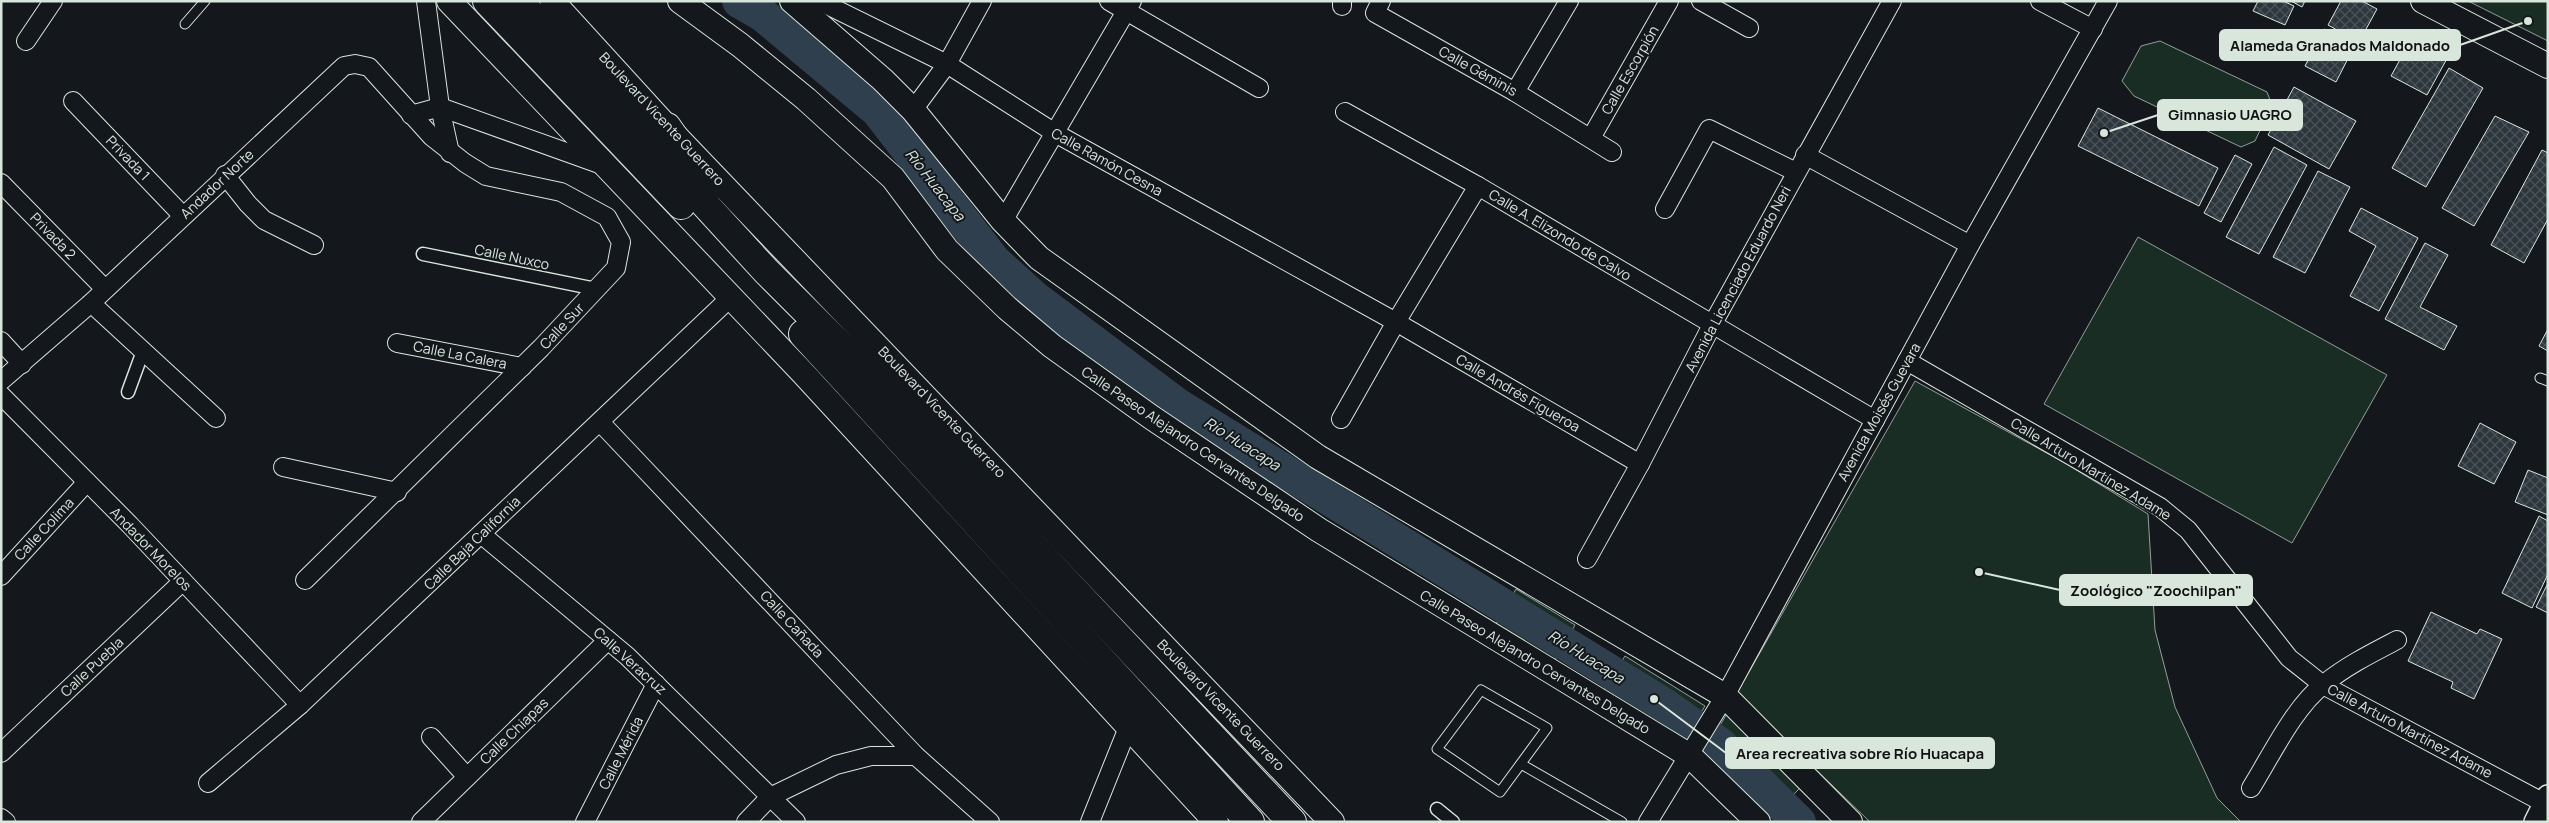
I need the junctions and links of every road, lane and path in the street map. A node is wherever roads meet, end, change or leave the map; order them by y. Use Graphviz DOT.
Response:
graph roads {
  1 [pos="53,1"];
  2 [pos="204,1"];
  3 [pos="426,1"];
  4 [pos="449,1"];
  5 [pos="487,1"];
  6 [pos="519,1"];
  7 [pos="552,1"];
  8 [pos="680,1"];
  9 [pos="982,1"];
  10 [pos="1109,1"];
  11 [pos="1381,1"];
  12 [pos="1569,1"];
  13 [pos="1669,1"];
  14 [pos="1701,1"];
  15 [pos="1892,1"];
  16 [pos="2040,1"];
  17 [pos="2108,1"];
  18 [pos="2423,1"];
  19 [pos="807,4"];
  20 [pos="1129,6"];
  21 [pos="185,24"];
  22 [pos="1749,28"];
  23 [pos="2093,29"];
  24 [pos="26,41"];
  25 [pos="947,64"];
  26 [pos="2548,66"];
  27 [pos="1259,88"];
  28 [pos="1515,92"];
  29 [pos="73,101"];
  30 [pos="440,107"];
  31 [pos="913,110"];
  32 [pos="1344,112"];
  33 [pos="411,115"];
  34 [pos="667,127"];
  35 [pos="1055,133"];
  36 [pos="1591,138"];
  37 [pos="1612,152"];
  38 [pos="450,153"];
  39 [pos="1805,155"];
  40 [pos="606,166"];
  41 [pos="1796,172"];
  42 [pos="225,176"];
  43 [pos="1,183"];
  44 [pos="1478,186"];
  45 [pos="1665,208"];
  46 [pos="183,216"];
  47 [pos="1003,221"];
  48 [pos="314,245"];
  49 [pos="1970,245"];
  50 [pos="423,254"];
  51 [pos="766,271"];
  52 [pos="105,289"];
  53 [pos="596,289"];
  54 [pos="731,297"];
  55 [pos="91,303"];
  56 [pos="1396,322"];
  57 [pos="1712,325"];
  58 [pos="1,341"];
  59 [pos="397,343"];
  60 [pos="143,351"];
  61 [pos="1907,361"];
  62 [pos="22,364"];
  63 [pos="522,367"];
  64 [pos="1,381"];
  65 [pos="128,392"];
  66 [pos="1,395"];
  67 [pos="216,418"];
  68 [pos="1341,419"];
  69 [pos="1875,420"];
  70 [pos="600,422"];
  71 [pos="1640,464"];
  72 [pos="283,466"];
  73 [pos="87,482"];
  74 [pos="397,492"];
  75 [pos="481,534"];
  76 [pos="1587,559"];
  77 [pos="1,576"];
  78 [pos="305,580"];
  79 [pos="183,581"];
  80 [pos="608,640"];
  81 [pos="2396,640"];
  82 [pos="656,684"];
  83 [pos="2322,685"];
  84 [pos="1725,697"];
  85 [pos="300,705"];
  86 [pos="1129,725"];
  87 [pos="431,737"];
  88 [pos="1,753"];
  89 [pos="916,756"];
  90 [pos="1690,756"];
  91 [pos="1521,764"];
  92 [pos="467,776"];
  93 [pos="208,783"];
  94 [pos="2251,788"];
  95 [pos="770,797"];
  96 [pos="2542,807"];
  97 [pos="1437,809"];
  98 [pos="1,818"];
  99 [pos="6,822"];
  100 [pos="421,822"];
  101 [pos="585,822"];
  102 [pos="746,822"];
  103 [pos="796,822"];
  104 [pos="990,822"];
  105 [pos="1090,822"];
  106 [pos="1216,822"];
  107 [pos="1250,822"];
  108 [pos="1292,822"];
  109 [pos="1332,822"];
  110 [pos="1453,822"];
  111 [pos="1622,822"];
  112 [pos="1648,822"];
  113 [pos="1758,822"];
  114 [pos="1850,822"];
  1 -- 24 [label="street"];
  2 -- 21 [label="lane"];
  3 -- 30 [label="street"];
  4 -- 40 [label="main road"];
  5 -- 107 [label="highway"];
  6 -- 51 [label="highway, Boulevard Vicente Guerrero"];
  7 -- 34 [label="main road, Boulevard Vicente Guerrero"];
  8 -- 90 [label="main road, Calle Paseo Alejandro Cervantes Delgado"];
  9 -- 25 [label="street"];
  10 -- 20 [label="street"];
  11 -- 28 [label="street, Calle Géminis"];
  12 -- 28 [label="street"];
  13 -- 36 [label="street, Calle Escorpión"];
  14 -- 22 [label="street"];
  15 -- 39 [label="street, Avenida Licenciado Eduardo Neri"];
  16 -- 23 [label="street"];
  17 -- 23 [label="street, Avenida Moisés Guevara"];
  18 -- 26 [label="main road"];
  19 -- 25 [label="street, Calle Ramón Cesna"];
  19 -- 31 [label="main road"];
  20 -- 27 [label="street"];
  20 -- 35 [label="street"];
  23 -- 49 [label="street, Avenida Moisés Guevara"];
  25 -- 31 [label="street"];
  25 -- 35 [label="street, Calle Ramón Cesna"];
  28 -- 36 [label="street, Calle Géminis"];
  29 -- 46 [label="street, Privada 1"];
  30 -- 33 [label="street"];
  30 -- 38 [label="street"];
  30 -- 40 [label="street"];
  31 -- 47 [label="main road"];
  32 -- 44 [label="street"];
  33 -- 38 [label="street, Calle Sur"];
  33 -- 42 [label="street, Andador Norte"];
  34 -- 51 [label="highway"];
  34 -- 109 [label="main road, Boulevard Vicente Guerrero"];
  35 -- 47 [label="street"];
  35 -- 56 [label="street, Calle Ramón Cesna"];
  36 -- 37 [label="street, Calle Géminis"];
  38 -- 53 [label="street, Calle Sur"];
  39 -- 41 [label="street, Avenida Licenciado Eduardo Neri"];
  39 -- 49 [label="street"];
  40 -- 54 [label="main road"];
  41 -- 45 [label="street"];
  41 -- 57 [label="street, Avenida Licenciado Eduardo Neri"];
  42 -- 46 [label="street, Andador Norte"];
  42 -- 48 [label="street"];
  43 -- 52 [label="street, Privada 2"];
  44 -- 56 [label="street, Calle A. Elizondo de Calvo"];
  44 -- 57 [label="street, Calle A. Elizondo de Calvo"];
  46 -- 52 [label="street, Andador Norte"];
  47 -- 84 [label="main road"];
  49 -- 61 [label="street, Avenida Moisés Guevara"];
  50 -- 53 [label="street, Calle Nuxco"];
  51 -- 108 [label="highway, Boulevard Vicente Guerrero"];
  52 -- 55 [label="street, Andador Norte"];
  53 -- 63 [label="street, Calle Sur"];
  54 -- 70 [label="street, Calle Baja California"];
  54 -- 86 [label="main road"];
  55 -- 60 [label="street"];
  55 -- 62 [label="street, Andador Norte"];
  56 -- 68 [label="street, Calle A. Elizondo de Calvo"];
  56 -- 71 [label="street, Calle Andrés Figueroa"];
  57 -- 69 [label="street, Calle A. Elizondo de Calvo"];
  57 -- 71 [label="street, Avenida Licenciado Eduardo Neri"];
  58 -- 62 [label="street"];
  59 -- 63 [label="street, Calle La Calera"];
  60 -- 65 [label="street"];
  60 -- 67 [label="street"];
  61 -- 69 [label="street, Avenida Moisés Guevara"];
  61 -- 83 [label="street, Calle Arturo Martínez Adame"];
  62 -- 64 [label="street, Andador Norte"];
  63 -- 74 [label="street, Calle Sur"];
  66 -- 73 [label="street, Andador Morelos"];
  69 -- 84 [label="street, Avenida Moisés Guevara"];
  70 -- 75 [label="street, Calle Baja California"];
  70 -- 89 [label="street, Calle Cañada"];
  71 -- 76 [label="street, Avenida Licenciado Eduardo Neri"];
  72 -- 74 [label="street"];
  73 -- 77 [label="street, Calle Colima"];
  73 -- 79 [label="street, Andador Morelos"];
  74 -- 78 [label="street, Calle Sur"];
  75 -- 80 [label="street, Calle Veracruz"];
  75 -- 85 [label="street, Calle Baja California"];
  79 -- 85 [label="street, Andador Morelos"];
  79 -- 88 [label="street, Calle Puebla"];
  80 -- 82 [label="street, Calle Veracruz"];
  80 -- 92 [label="street, Calle Chiapas"];
  81 -- 83 [label="street"];
  82 -- 95 [label="street, Calle Veracruz"];
  82 -- 101 [label="street, Calle Mérida"];
  83 -- 94 [label="street"];
  83 -- 96 [label="street, Calle Arturo Martínez Adame"];
  84 -- 90 [label="street, Avenida Moisés Guevara"];
  84 -- 114 [label="main road"];
  85 -- 93 [label="street, Calle Baja California"];
  86 -- 105 [label="street"];
  86 -- 106 [label="main road"];
  87 -- 92 [label="street"];
  89 -- 95 [label="street"];
  89 -- 104 [label="street, Calle Cañada"];
  90 -- 112 [label="street, Avenida Moisés Guevara"];
  90 -- 113 [label="main road, Calle Paseo Alejandro Cervantes Delgado"];
  91 -- 91 [label="lane"];
  91 -- 111 [label="lane"];
  92 -- 100 [label="street, Calle Chiapas"];
  95 -- 102 [label="street"];
  95 -- 103 [label="street, Calle Veracruz"];
  97 -- 110 [label="street"];
  98 -- 99 [label="street"];
}
